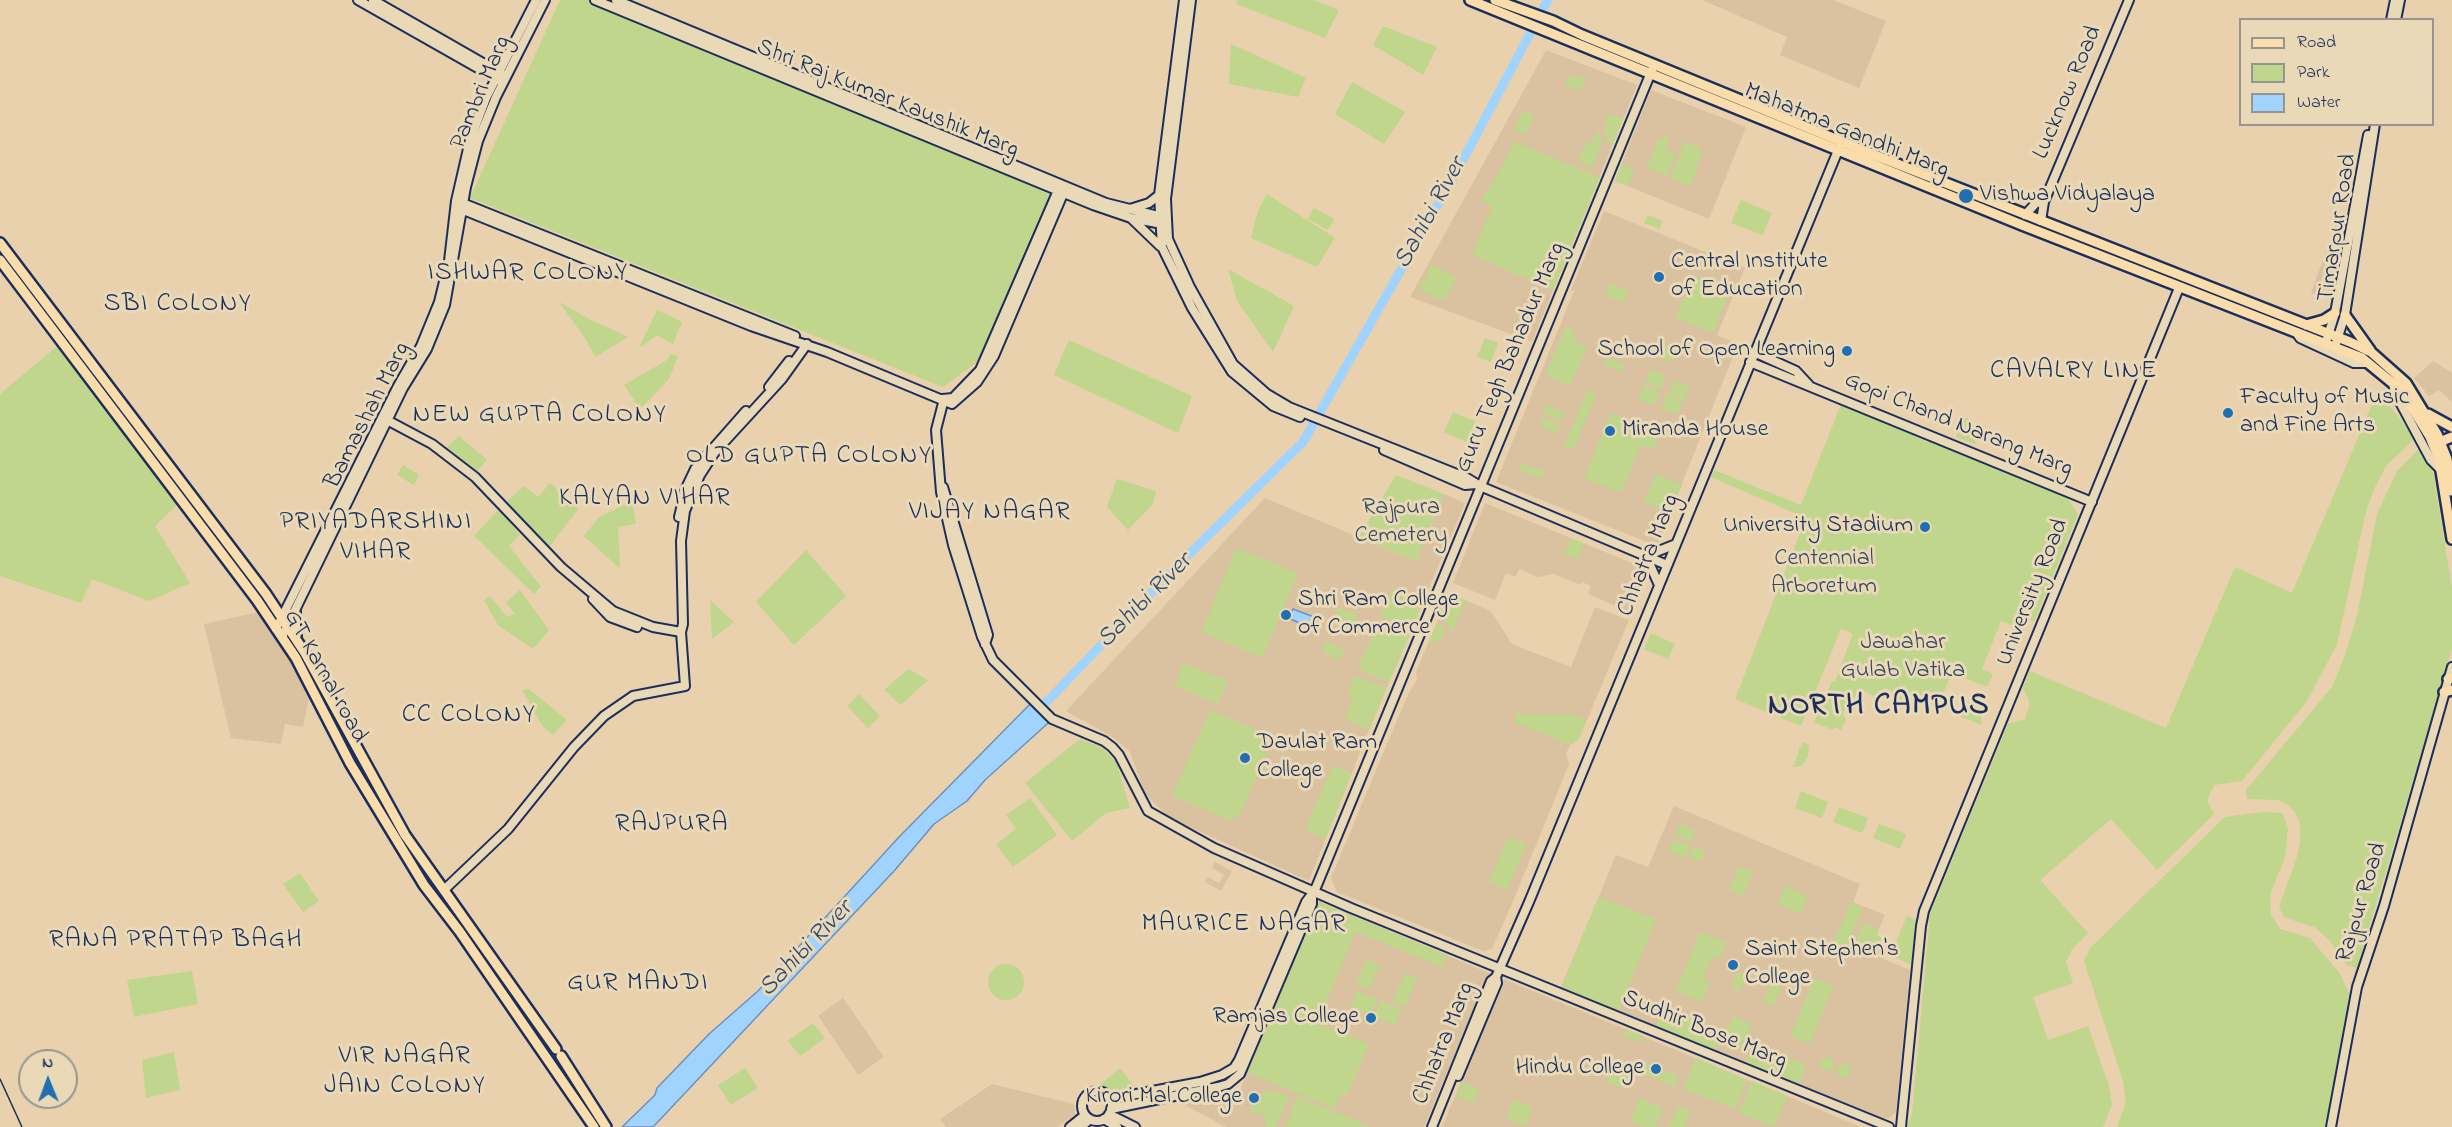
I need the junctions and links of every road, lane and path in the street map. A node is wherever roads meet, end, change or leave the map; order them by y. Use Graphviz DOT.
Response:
graph roads {
  1 [pos="358,0"];
  2 [pos="373,0"];
  3 [pos="536,0"];
  4 [pos="545,0"];
  5 [pos="595,0"];
  6 [pos="616,0"];
  7 [pos="1184,0"];
  8 [pos="1191,0"];
  9 [pos="1470,0"];
  10 [pos="1495,0"];
  11 [pos="2129,0"];
  12 [pos="2395,0"];
  13 [pos="2400,0"];
  14 [pos="2391,18"];
  15 [pos="2396,18"];
  16 [pos="1557,22"];
  17 [pos="1553,34"];
  18 [pos="727,45"];
  19 [pos="723,53"];
  20 [pos="1653,69"];
  21 [pos="501,77"];
  22 [pos="2373,126"];
  23 [pos="1839,148"];
  24 [pos="1942,187"];
  25 [pos="1062,188"];
  26 [pos="1159,195"];
  27 [pos="2044,202"];
  28 [pos="459,205"];
  29 [pos="1125,210"];
  30 [pos="2025,215"];
  31 [pos="1131,218"];
  32 [pos="1163,221"];
  33 [pos="2041,221"];
  34 [pos="0,243"];
  35 [pos="1161,247"];
  36 [pos="0,260"];
  37 [pos="2179,288"];
  38 [pos="2340,314"];
  39 [pos="2299,329"];
  40 [pos="2333,340"];
  41 [pos="807,344"];
  42 [pos="81,350"];
  43 [pos="1754,352"];
  44 [pos="72,356"];
  45 [pos="2371,357"];
  46 [pos="1750,362"];
  47 [pos="2393,381"];
  48 [pos="1810,386"];
  49 [pos="942,400"];
  50 [pos="2424,411"];
  51 [pos="1300,415"];
  52 [pos="385,419"];
  53 [pos="2452,428"];
  54 [pos="2452,437"];
  55 [pos="2435,440"];
  56 [pos="2441,470"];
  57 [pos="1478,485"];
  58 [pos="2452,491"];
  59 [pos="2091,502"];
  60 [pos="2452,539"];
  61 [pos="1676,544"];
  62 [pos="1646,556"];
  63 [pos="1667,565"];
  64 [pos="311,568"];
  65 [pos="1659,585"];
  66 [pos="295,612"];
  67 [pos="285,623"];
  68 [pos="679,631"];
  69 [pos="279,633"];
  70 [pos="296,640"];
  71 [pos="2452,667"];
  72 [pos="2450,679"];
  73 [pos="2448,691"];
  74 [pos="445,889"];
  75 [pos="1313,892"];
  76 [pos="1500,973"];
  77 [pos="1110,1099"];
  78 [pos="1108,1114"];
  79 [pos="1088,1117"];
  80 [pos="594,1127"];
  81 [pos="606,1127"];
  82 [pos="1070,1127"];
  83 [pos="1081,1127"];
  84 [pos="1117,1127"];
  85 [pos="1135,1127"];
  86 [pos="1432,1127"];
  87 [pos="1437,1127"];
  88 [pos="1877,1127"];
  89 [pos="1889,1127"];
  90 [pos="1900,1127"];
  91 [pos="2331,1127"];
  1 -- 21 [label="street"];
  2 -- 21 [label="street"];
  3 -- 21 [label="street, Pambri Marg"];
  4 -- 21 [label="street, Pambri Marg"];
  5 -- 19 [label="street, Shri Raj Kumar Kaushik Marg"];
  6 -- 18 [label="street, Shri Raj Kumar Kaushik Marg"];
  7 -- 26 [label="street"];
  8 -- 32 [label="street"];
  9 -- 17 [label="main road, Mahatma Gandhi Marg"];
  10 -- 16 [label="main road, Mahatma Gandhi Marg"];
  11 -- 27 [label="street, Lucknow Road"];
  12 -- 14 [label="street"];
  13 -- 15 [label="street"];
  16 -- 17 [label="main road"];
  16 -- 20 [label="main road, Mahatma Gandhi Marg"];
  17 -- 20 [label="main road, Mahatma Gandhi Marg"];
  18 -- 19 [label="street"];
  18 -- 25 [label="street, Shri Raj Kumar Kaushik Marg"];
  19 -- 25 [label="street, Shri Raj Kumar Kaushik Marg"];
  20 -- 23 [label="main road, Mahatma Gandhi Marg"];
  20 -- 24 [label="main road, Mahatma Gandhi Marg"];
  20 -- 57 [label="street, Guru Tegh Bahadur Marg"];
  21 -- 28 [label="street, Pambri Marg"];
  22 -- 38 [label="street, Timarpur Road"];
  23 -- 24 [label="main road, Mahatma Gandhi Marg"];
  23 -- 43 [label="street, Chhatra Marg"];
  24 -- 30 [label="main road, Mahatma Gandhi Marg"];
  24 -- 37 [label="main road, Mahatma Gandhi Marg"];
  25 -- 29 [label="street, Shri Raj Kumar Kaushik Marg"];
  25 -- 31 [label="street, Shri Raj Kumar Kaushik Marg"];
  25 -- 49 [label="street"];
  26 -- 29 [label="street"];
  26 -- 32 [label="street"];
  27 -- 30 [label="street"];
  27 -- 33 [label="street, Lucknow Road"];
  28 -- 41 [label="street"];
  28 -- 52 [label="street, Bamashah Marg"];
  29 -- 32 [label="street, Shri Raj Kumar Kaushik Marg"];
  30 -- 33 [label="main road, Mahatma Gandhi Marg"];
  31 -- 32 [label="street, Shri Raj Kumar Kaushik Marg"];
  31 -- 35 [label="street"];
  32 -- 35 [label="street"];
  32 -- 51 [label="street"];
  33 -- 39 [label="main road, Mahatma Gandhi Marg"];
  34 -- 42 [label="main road, GT Karnal road"];
  35 -- 51 [label="street"];
  36 -- 44 [label="main road, GT Karnal road"];
  37 -- 39 [label="main road, Mahatma Gandhi Marg"];
  37 -- 59 [label="street, University Road"];
  38 -- 39 [label="main road"];
  38 -- 40 [label="street, Timarpur Road"];
  38 -- 45 [label="main road"];
  39 -- 40 [label="main road, Mahatma Gandhi Marg"];
  39 -- 45 [label="street"];
  40 -- 45 [label="main road, Mahatma Gandhi Marg"];
  41 -- 49 [label="street"];
  41 -- 68 [label="street"];
  42 -- 44 [label="main road"];
  42 -- 67 [label="main road, GT Karnal road"];
  43 -- 46 [label="street, Chhatra Marg"];
  43 -- 48 [label="street, Gopi Chand Narang Marg"];
  44 -- 69 [label="main road, GT Karnal road"];
  45 -- 47 [label="main road, Mahatma Gandhi Marg"];
  45 -- 50 [label="main road, Mahatma Gandhi Marg"];
  46 -- 48 [label="street, Gopi Chand Narang Marg"];
  46 -- 61 [label="street, Chhatra Marg"];
  47 -- 55 [label="main road, Mahatma Gandhi Marg"];
  47 -- 56 [label="street"];
  48 -- 59 [label="street, Gopi Chand Narang Marg"];
  49 -- 75 [label="street, Sudhir Bose Marg"];
  50 -- 53 [label="main road"];
  50 -- 55 [label="main road, Mahatma Gandhi Marg"];
  51 -- 57 [label="street"];
  52 -- 64 [label="street, Bamashah Marg"];
  52 -- 68 [label="street"];
  53 -- 55 [label="main road"];
  54 -- 55 [label="main road"];
  55 -- 56 [label="main road"];
  55 -- 58 [label="main road"];
  56 -- 60 [label="main road"];
  57 -- 62 [label="street"];
  57 -- 75 [label="street, Guru Tegh Bahadur Marg"];
  59 -- 90 [label="street, University Road"];
  61 -- 62 [label="street"];
  61 -- 63 [label="street, Chhatra Marg"];
  62 -- 63 [label="street"];
  62 -- 65 [label="street"];
  63 -- 65 [label="street, Chhatra Marg"];
  64 -- 66 [label="street, Bamashah Marg"];
  64 -- 67 [label="street, Bamashah Marg"];
  65 -- 76 [label="street, Chhatra Marg"];
  66 -- 67 [label="street, Bamashah Marg"];
  66 -- 70 [label="main road"];
  67 -- 69 [label="street, Bamashah Marg"];
  67 -- 70 [label="main road, GT Karnal road"];
  68 -- 74 [label="street"];
  69 -- 80 [label="main road, GT Karnal road"];
  70 -- 74 [label="main road, GT Karnal road"];
  71 -- 72 [label="street, Rajpur Road"];
  72 -- 73 [label="street, Rajpur Road"];
  73 -- 91 [label="street, Rajpur Road"];
  74 -- 81 [label="main road, GT Karnal road"];
  75 -- 76 [label="street, Sudhir Bose Marg"];
  75 -- 77 [label="street, Guru Tegh Bahadur Marg"];
  75 -- 78 [label="street, Guru Tegh Bahadur Marg"];
  76 -- 86 [label="street, Chhatra Marg"];
  76 -- 87 [label="street, Chhatra Marg"];
  76 -- 88 [label="street, Sudhir Bose Marg"];
  76 -- 89 [label="street, Sudhir Bose Marg"];
  77 -- 78 [label="street"];
  77 -- 79 [label="street"];
  78 -- 79 [label="street"];
  78 -- 84 [label="street"];
  78 -- 85 [label="street"];
  79 -- 82 [label="street"];
  79 -- 83 [label="street"];
}
